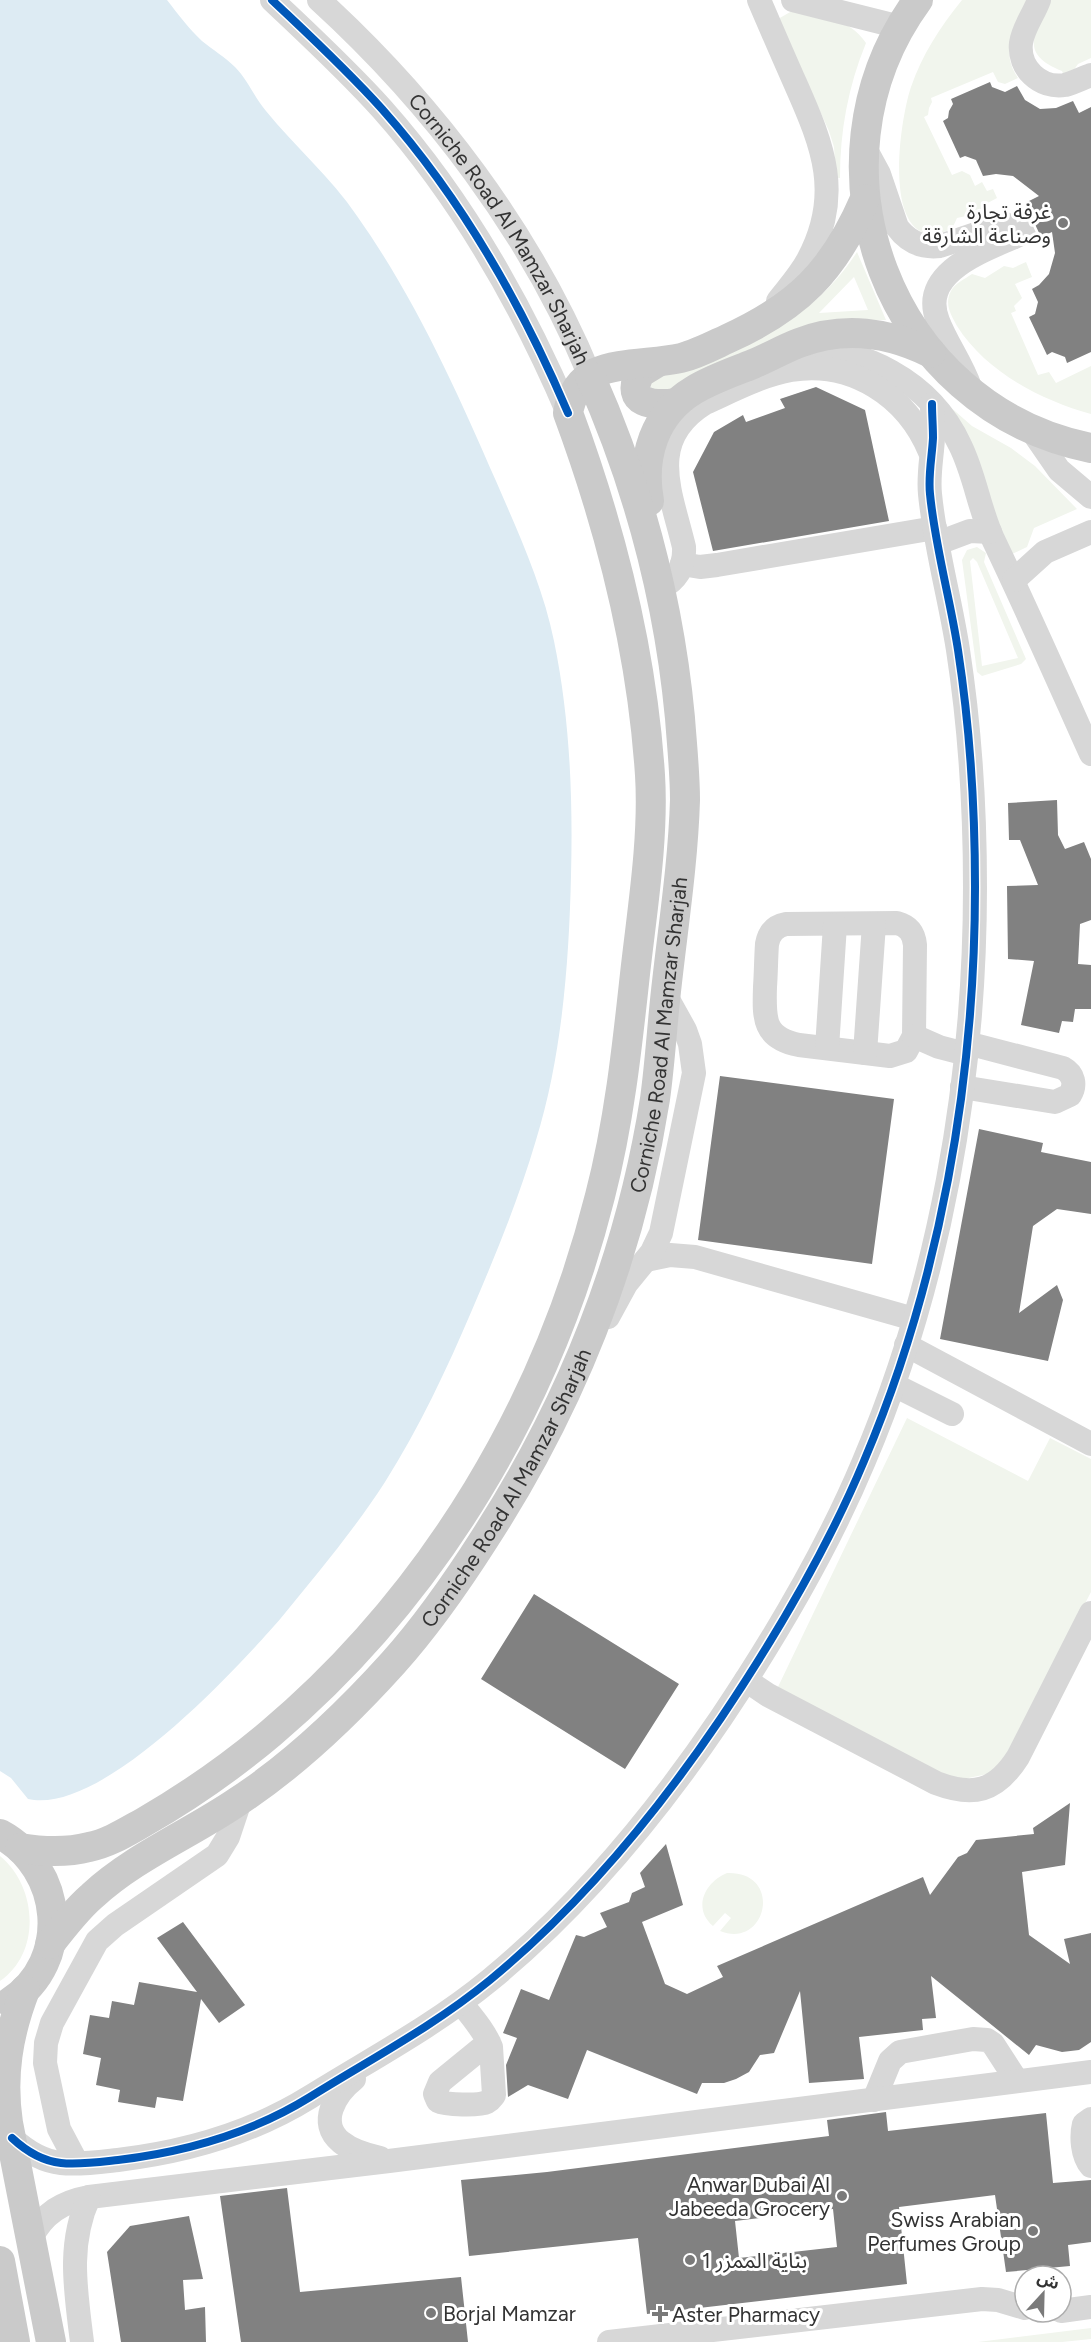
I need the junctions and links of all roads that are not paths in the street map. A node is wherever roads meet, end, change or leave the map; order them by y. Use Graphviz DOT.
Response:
graph roads {
  1 [pos="272,0"];
  2 [pos="319,0"];
  3 [pos="759,0"];
  4 [pos="793,0"];
  5 [pos="918,0"];
  6 [pos="1040,0"];
  7 [pos="900,27"];
  8 [pos="1091,75"];
  9 [pos="864,145"];
  10 [pos="864,199"];
  11 [pos="761,324"];
  12 [pos="781,352"];
  13 [pos="931,353"];
  14 [pos="658,362"];
  15 [pos="590,376"];
  16 [pos="972,393"];
  17 [pos="676,403"];
  18 [pos="933,404"];
  19 [pos="568,413"];
  20 [pos="1030,428"];
  21 [pos="1091,448"];
  22 [pos="931,454"];
  23 [pos="1091,497"];
  24 [pos="990,532"];
  25 [pos="1091,532"];
  26 [pos="937,536"];
  27 [pos="651,553"];
  28 [pos="615,562"];
  29 [pos="682,564"];
  30 [pos="1014,580"];
  31 [pos="660,589"];
  32 [pos="1091,754"];
  33 [pos="874,924"];
  34 [pos="835,925"];
  35 [pos="665,994"];
  36 [pos="914,1036"];
  37 [pos="827,1048"];
  38 [pos="966,1048"];
  39 [pos="866,1053"];
  40 [pos="962,1087"];
  41 [pos="663,1224"];
  42 [pos="695,1257"];
  43 [pos="646,1260"];
  44 [pos="914,1319"];
  45 [pos="906,1346"];
  46 [pos="585,1351"];
  47 [pos="894,1385"];
  48 [pos="952,1414"];
  49 [pos="1091,1444"];
  50 [pos="1091,1613"];
  51 [pos="746,1680"];
  52 [pos="240,1800"];
  53 [pos="10,1841"];
  54 [pos="50,1944"];
  55 [pos="25,1990"];
  56 [pos="461,2003"];
  57 [pos="0,2008"];
  58 [pos="489,2042"];
  59 [pos="375,2058"];
  60 [pos="1091,2072"];
  61 [pos="1017,2081"];
  62 [pos="874,2100"];
  63 [pos="294,2107"];
  64 [pos="1091,2119"];
  65 [pos="332,2128"];
  66 [pos="12,2138"];
  67 [pos="389,2161"];
  68 [pos="77,2163"];
  69 [pos="1091,2166"];
  70 [pos="318,2169"];
  71 [pos="89,2197"];
  72 [pos="31,2238"];
  73 [pos="0,2261"];
  74 [pos="1013,2304"];
  75 [pos="1091,2307"];
  76 [pos="1073,2309"];
  77 [pos="57,2340"];
  78 [pos="15,2342"];
  79 [pos="82,2342"];
  80 [pos="609,2342"];
  1 -- 19 [label="street, Corniche Road Al Mamzar Sharjah"];
  2 -- 15 [label="street, Corniche Road Al Mamzar Sharjah"];
  3 -- 11 [label="street"];
  4 -- 7 [label="street"];
  5 -- 7 [label="main road"];
  6 -- 8 [label="street"];
  7 -- 9 [label="main road"];
  9 -- 10 [label="main road"];
  9 -- 16 [label="street"];
  10 -- 11 [label="main road"];
  10 -- 13 [label="main road"];
  11 -- 14 [label="main road"];
  12 -- 13 [label="main road"];
  12 -- 17 [label="main road"];
  12 -- 18 [label="street"];
  13 -- 16 [label="main road"];
  14 -- 15 [label="main road"];
  14 -- 17 [label="main road"];
  15 -- 19 [label="main road"];
  15 -- 27 [label="main road, Corniche Road Al Mamzar Sharjah"];
  16 -- 20 [label="main road"];
  17 -- 27 [label="main road"];
  18 -- 22 [label="street"];
  18 -- 24 [label="street"];
  19 -- 28 [label="main road, Corniche Road Al Mamzar Sharjah"];
  20 -- 21 [label="main road"];
  20 -- 23 [label="street"];
  22 -- 26 [label="street"];
  22 -- 29 [label="street"];
  24 -- 26 [label="street"];
  24 -- 30 [label="street"];
  25 -- 30 [label="street"];
  26 -- 29 [label="street"];
  26 -- 38 [label="street"];
  27 -- 28 [label="main road"];
  27 -- 31 [label="main road, Corniche Road Al Mamzar Sharjah"];
  28 -- 53 [label="main road, Corniche Road Al Mamzar Sharjah"];
  29 -- 31 [label="street"];
  30 -- 32 [label="street"];
  31 -- 35 [label="main road, Corniche Road Al Mamzar Sharjah"];
  33 -- 34 [label="street"];
  33 -- 36 [label="street"];
  33 -- 39 [label="street"];
  34 -- 37 [label="street"];
  34 -- 37 [label="street"];
  35 -- 41 [label="street"];
  35 -- 46 [label="main road, Corniche Road Al Mamzar Sharjah"];
  36 -- 38 [label="street"];
  36 -- 39 [label="street"];
  37 -- 39 [label="street"];
  38 -- 40 [label="street"];
  38 -- 40 [label="street"];
  40 -- 44 [label="street"];
  41 -- 42 [label="street"];
  41 -- 43 [label="street"];
  42 -- 43 [label="street"];
  42 -- 44 [label="street"];
  43 -- 46 [label="street"];
  44 -- 45 [label="street"];
  45 -- 47 [label="street"];
  45 -- 49 [label="street"];
  46 -- 52 [label="main road, Corniche Road Al Mamzar Sharjah"];
  47 -- 48 [label="street"];
  47 -- 51 [label="street"];
  50 -- 51 [label="street"];
  51 -- 56 [label="street"];
  52 -- 54 [label="main road, Corniche Road Al Mamzar Sharjah"];
  52 -- 68 [label="street"];
  53 -- 54 [label="main road"];
  54 -- 55 [label="main road"];
  55 -- 57 [label="main road"];
  55 -- 66 [label="main road"];
  56 -- 58 [label="street"];
  56 -- 59 [label="street"];
  59 -- 63 [label="street"];
  59 -- 65 [label="street"];
  60 -- 61 [label="street"];
  61 -- 62 [label="street"];
  61 -- 62 [label="street"];
  62 -- 67 [label="street"];
  63 -- 65 [label="street"];
  63 -- 68 [label="street"];
  64 -- 69 [label="street"];
  65 -- 67 [label="street"];
  65 -- 70 [label="street"];
  66 -- 68 [label="street"];
  66 -- 72 [label="main road"];
  67 -- 70 [label="street"];
  70 -- 71 [label="street"];
  71 -- 72 [label="street"];
  71 -- 79 [label="street"];
  72 -- 77 [label="main road"];
  73 -- 78 [label="main road"];
  74 -- 80 [label="street"];
  75 -- 76 [label="street"];
}
